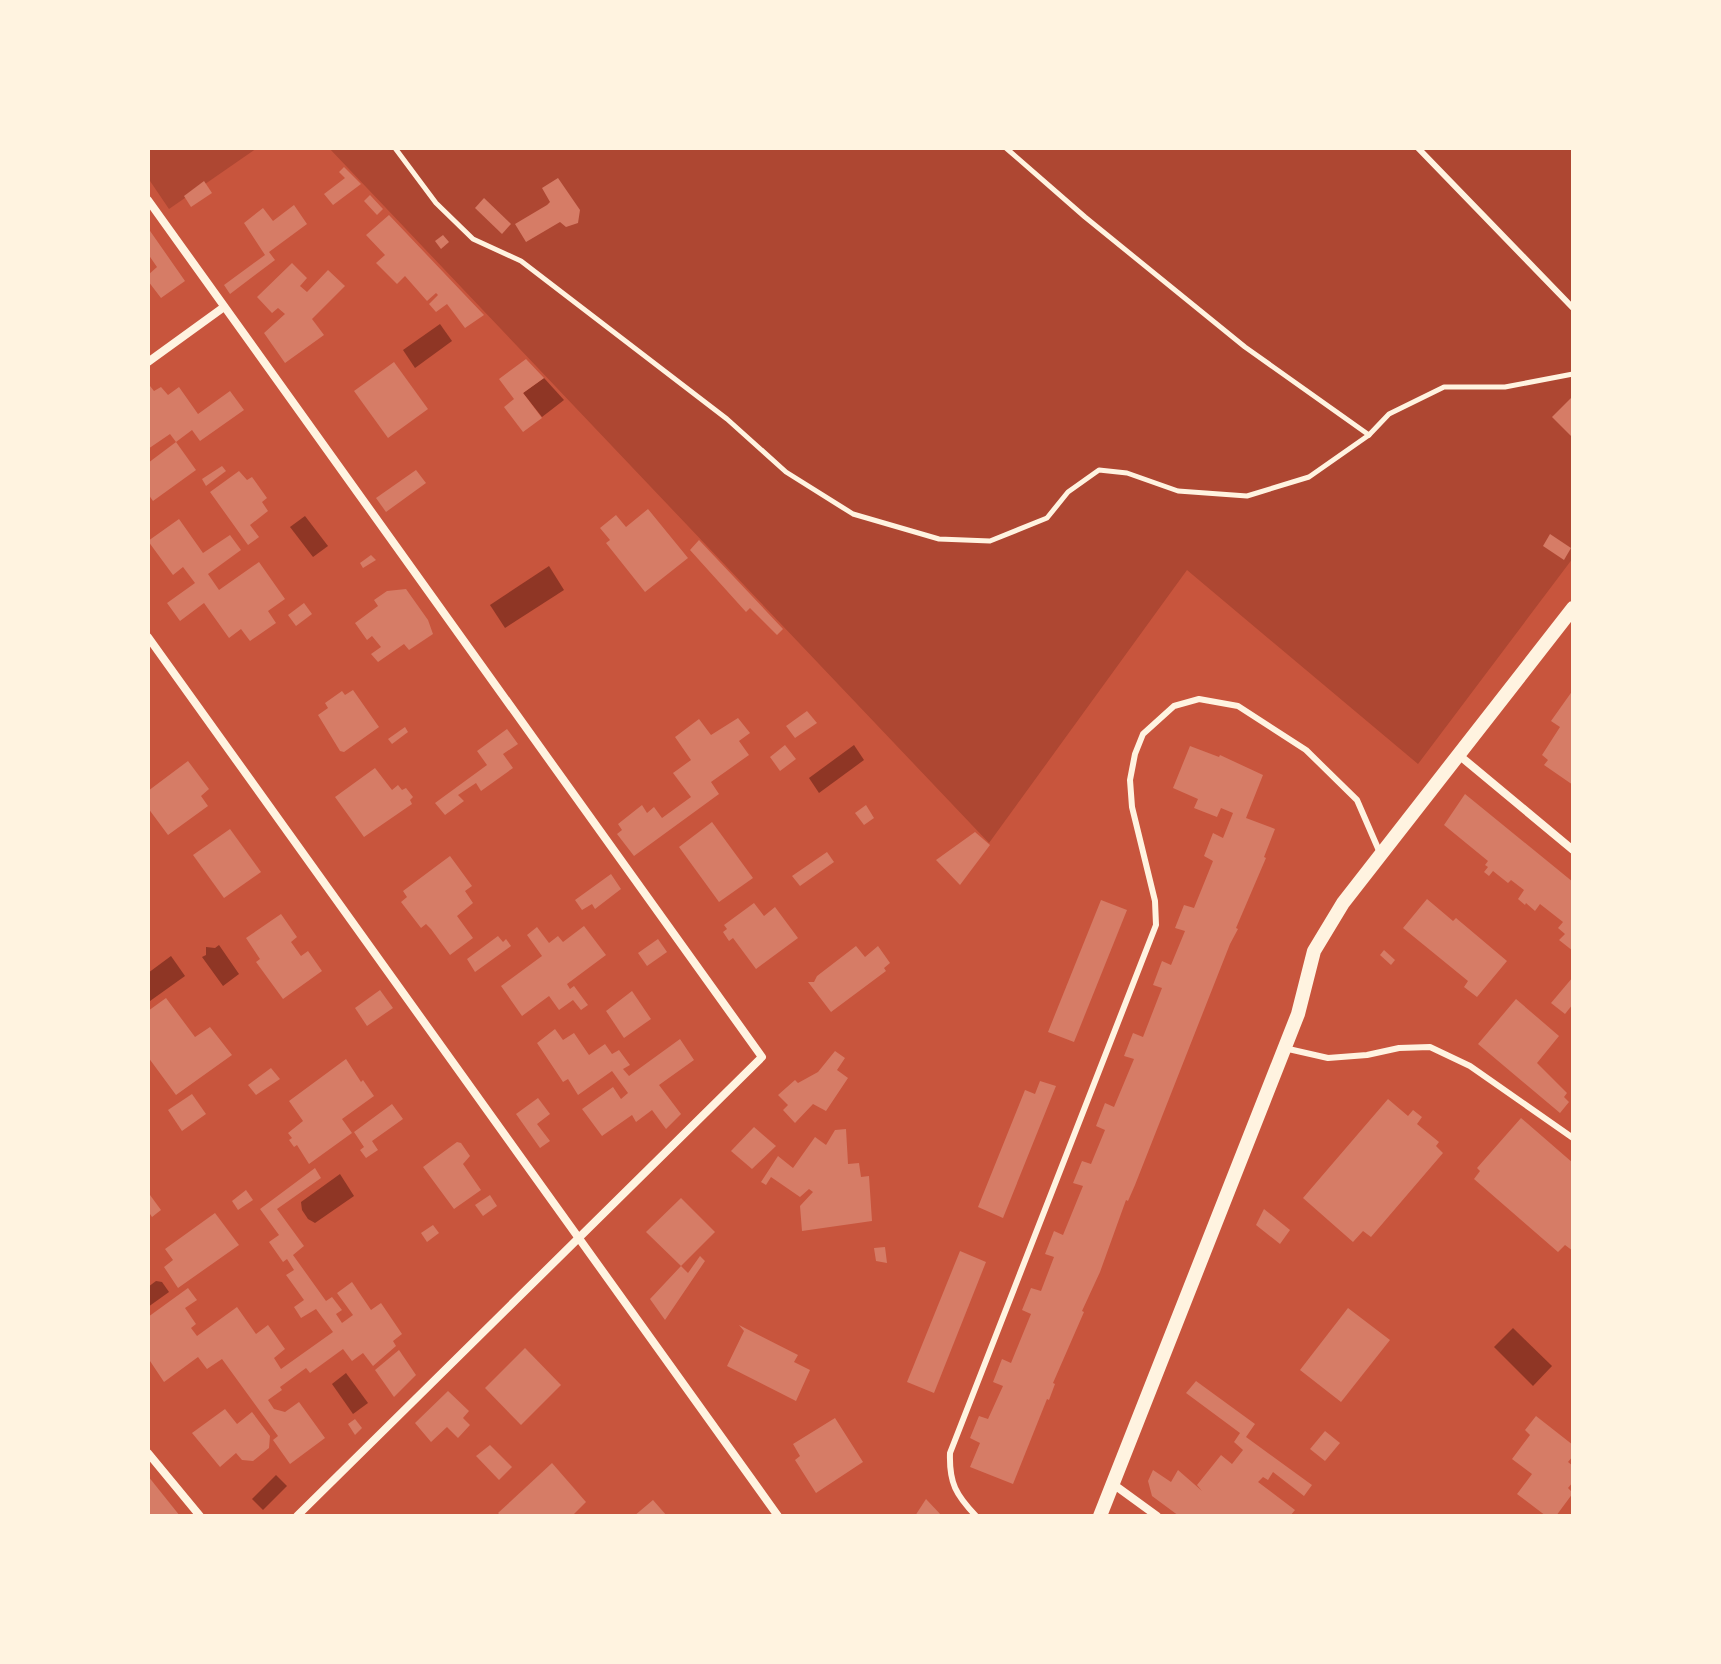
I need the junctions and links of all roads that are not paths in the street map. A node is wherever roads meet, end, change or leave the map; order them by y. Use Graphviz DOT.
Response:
graph roads {
  1 [pos="1418,148"];
  2 [pos="148,200"];
  3 [pos="224,307"];
  4 [pos="1573,308"];
  5 [pos="148,362"];
  6 [pos="1573,608"];
  7 [pos="148,637"];
  8 [pos="1460,756"];
  9 [pos="1573,850"];
  10 [pos="1381,855"];
  11 [pos="1284,1048"];
  12 [pos="1573,1138"];
  13 [pos="578,1238"];
  14 [pos="148,1453"];
  15 [pos="1113,1484"];
  16 [pos="200,1516"];
  17 [pos="297,1516"];
  18 [pos="778,1516"];
  19 [pos="976,1516"];
  20 [pos="1100,1516"];
  21 [pos="1157,1516"];
  1 -- 4 [label="lane"];
  2 -- 3 [label="street"];
  3 -- 5 [label="street"];
  3 -- 13 [label="street"];
  6 -- 8 [label="street"];
  7 -- 13 [label="street"];
  8 -- 9 [label="street"];
  8 -- 10 [label="street"];
  10 -- 11 [label="street"];
  10 -- 19 [label="lane"];
  11 -- 12 [label="lane"];
  11 -- 15 [label="street"];
  13 -- 17 [label="street"];
  13 -- 18 [label="street"];
  14 -- 16 [label="street"];
  15 -- 20 [label="street"];
  15 -- 21 [label="street"];
}
